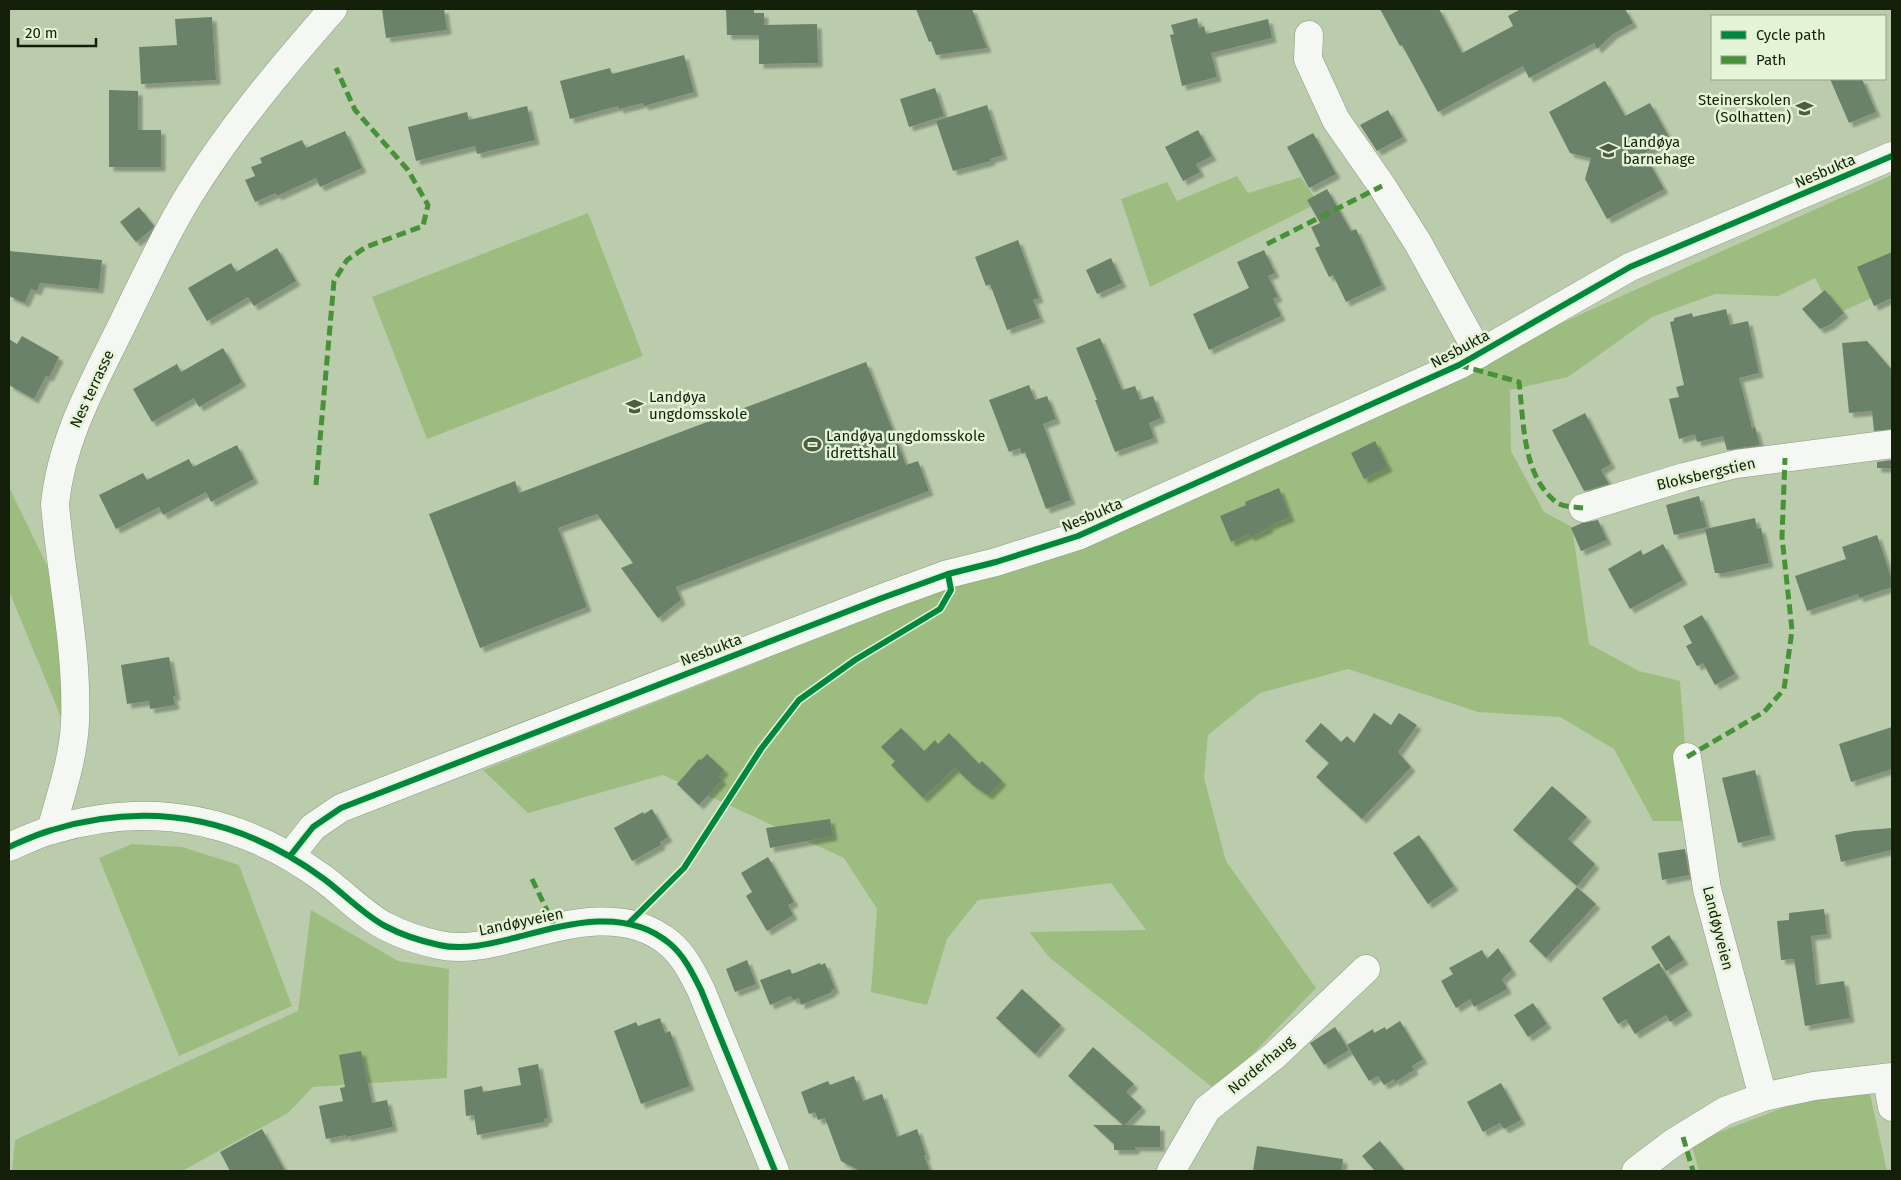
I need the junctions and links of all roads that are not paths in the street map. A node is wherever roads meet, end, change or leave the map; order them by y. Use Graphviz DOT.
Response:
graph roads {
  1 [pos="333,9"];
  2 [pos="1309,35"];
  3 [pos="1892,156"];
  4 [pos="1479,354"];
  5 [pos="1892,444"];
  6 [pos="1583,508"];
  7 [pos="1687,756"];
  8 [pos="51,830"];
  9 [pos="9,847"];
  10 [pos="290,856"];
  11 [pos="1366,969"];
  12 [pos="1890,1078"];
  13 [pos="1763,1097"];
  14 [pos="1892,1106"];
  15 [pos="774,1171"];
  16 [pos="1171,1171"];
  17 [pos="1636,1171"];
  1 -- 8 [label="street, Nes terrasse"];
  2 -- 4 [label="street, Nesbukta"];
  3 -- 4 [label="street, Nesbukta"];
  4 -- 10 [label="street, Nesbukta"];
  5 -- 6 [label="street, Bloksbergstien"];
  7 -- 13 [label="street, Landøyveien"];
  8 -- 9 [label="street, Landøyveien"];
  8 -- 10 [label="street, Landøyveien"];
  10 -- 15 [label="street, Landøyveien"];
  11 -- 16 [label="street, Norderhaug"];
  12 -- 13 [label="street"];
  12 -- 14 [label="street"];
  13 -- 17 [label="street"];
}
